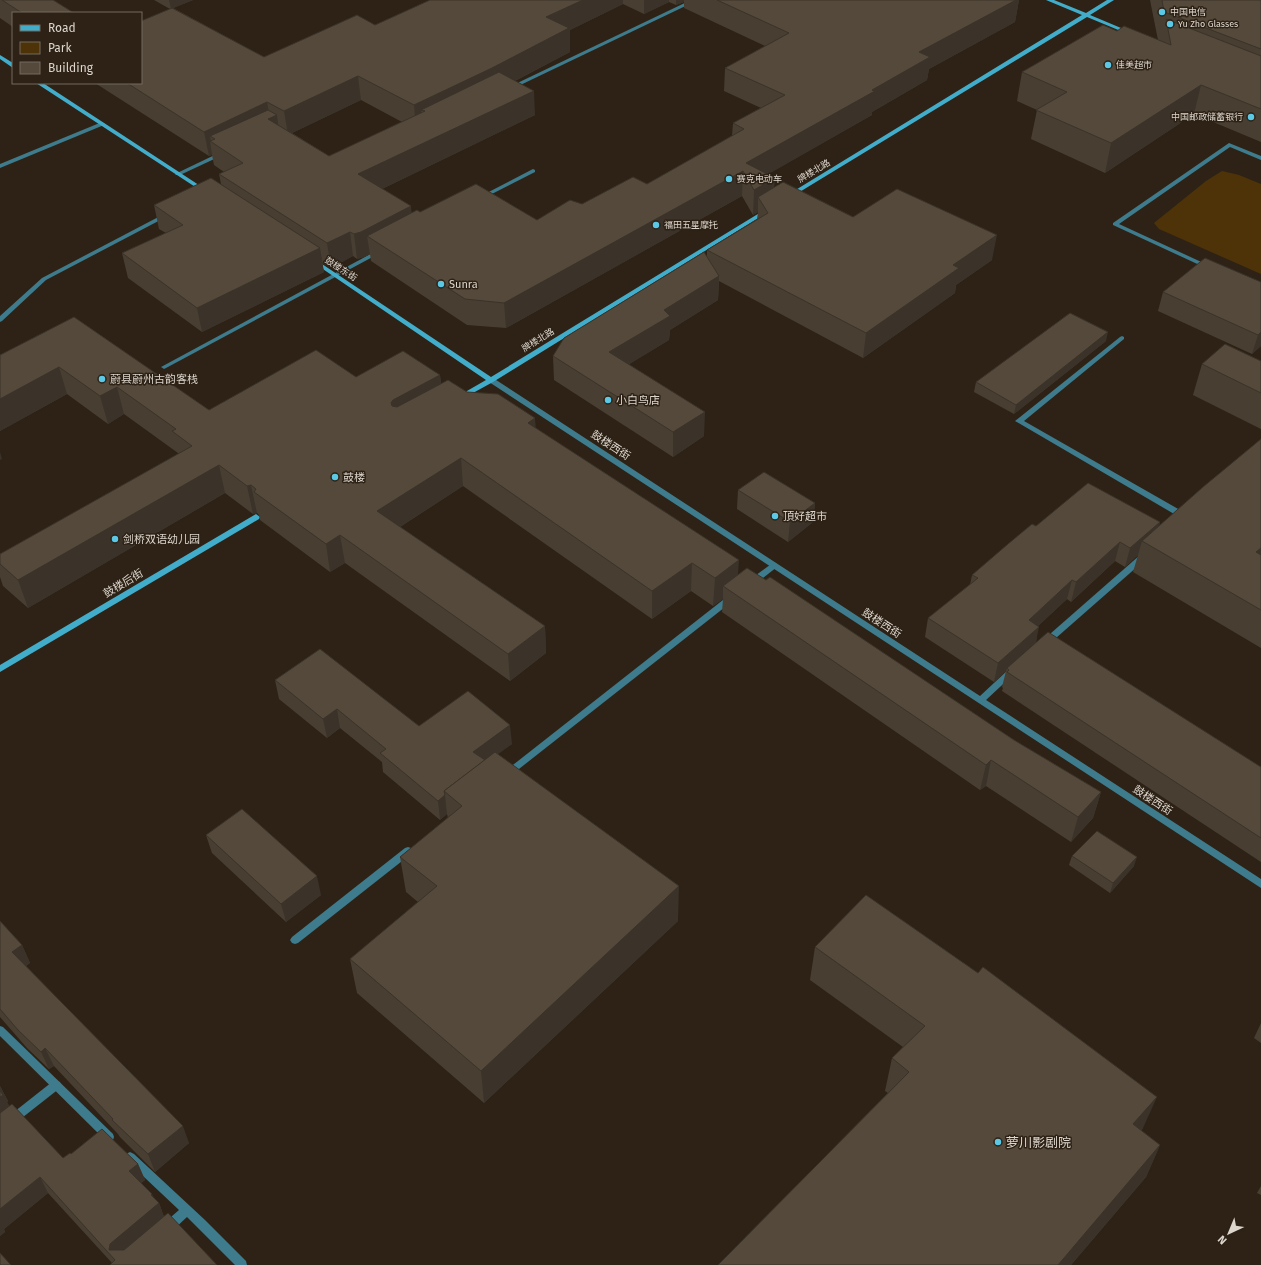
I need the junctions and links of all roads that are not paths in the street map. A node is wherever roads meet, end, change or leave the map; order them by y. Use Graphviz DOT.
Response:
graph roads {
  1 [pos="695,0"];
  2 [pos="1049,0"];
  3 [pos="1111,0"];
  4 [pos="1086,15"];
  5 [pos="1137,36"];
  6 [pos="0,57"];
  7 [pos="12,65"];
  8 [pos="42,84"];
  9 [pos="506,90"];
  10 [pos="102,124"];
  11 [pos="229,150"];
  12 [pos="1261,158"];
  13 [pos="0,166"];
  14 [pos="532,171"];
  15 [pos="178,174"];
  16 [pos="208,193"];
  17 [pos="201,197"];
  18 [pos="787,198"];
  19 [pos="476,200"];
  20 [pos="774,206"];
  21 [pos="174,211"];
  22 [pos="384,249"];
  23 [pos="308,258"];
  24 [pos="1213,270"];
  25 [pos="335,275"];
  26 [pos="0,320"];
  27 [pos="1122,338"];
  28 [pos="164,367"];
  29 [pos="492,380"];
  30 [pos="452,402"];
  31 [pos="256,517"];
  32 [pos="1182,523"];
  33 [pos="1152,549"];
  34 [pos="774,565"];
  35 [pos="1039,648"];
  36 [pos="1021,663"];
  37 [pos="0,668"];
  38 [pos="980,700"];
  39 [pos="500,779"];
  40 [pos="414,847"];
  41 [pos="1261,884"];
  42 [pos="295,940"];
  43 [pos="0,1030"];
  44 [pos="56,1085"];
  45 [pos="0,1129"];
  46 [pos="186,1211"];
  47 [pos="157,1236"];
  48 [pos="242,1265"];
  1 -- 9 [label="street"];
  2 -- 4 [label="main road"];
  3 -- 4 [label="main road, 牌楼北路"];
  4 -- 5 [label="main road"];
  4 -- 18 [label="main road, 牌楼北路"];
  6 -- 7 [label="main road"];
  8 -- 10 [label="main road"];
  10 -- 13 [label="street"];
  10 -- 15 [label="main road"];
  11 -- 15 [label="street"];
  12 -- 24 [label="street"];
  14 -- 19 [label="street"];
  15 -- 16 [label="main road"];
  16 -- 17 [label="street"];
  20 -- 29 [label="main road, 牌楼北路"];
  21 -- 26 [label="street"];
  22 -- 25 [label="street"];
  23 -- 25 [label="main road, 鼓楼东街"];
  25 -- 28 [label="street"];
  25 -- 29 [label="main road, 鼓楼东街"];
  27 -- 32 [label="street"];
  29 -- 30 [label="main road"];
  29 -- 34 [label="street, 鼓楼西街"];
  31 -- 37 [label="main road, 鼓楼后街"];
  33 -- 35 [label="street"];
  34 -- 38 [label="street, 鼓楼西街"];
  34 -- 39 [label="street"];
  36 -- 38 [label="street"];
  38 -- 41 [label="street, 鼓楼西街"];
  40 -- 42 [label="street"];
  43 -- 44 [label="street"];
  44 -- 45 [label="street"];
  44 -- 46 [label="street"];
  46 -- 47 [label="street"];
  46 -- 48 [label="street"];
}
